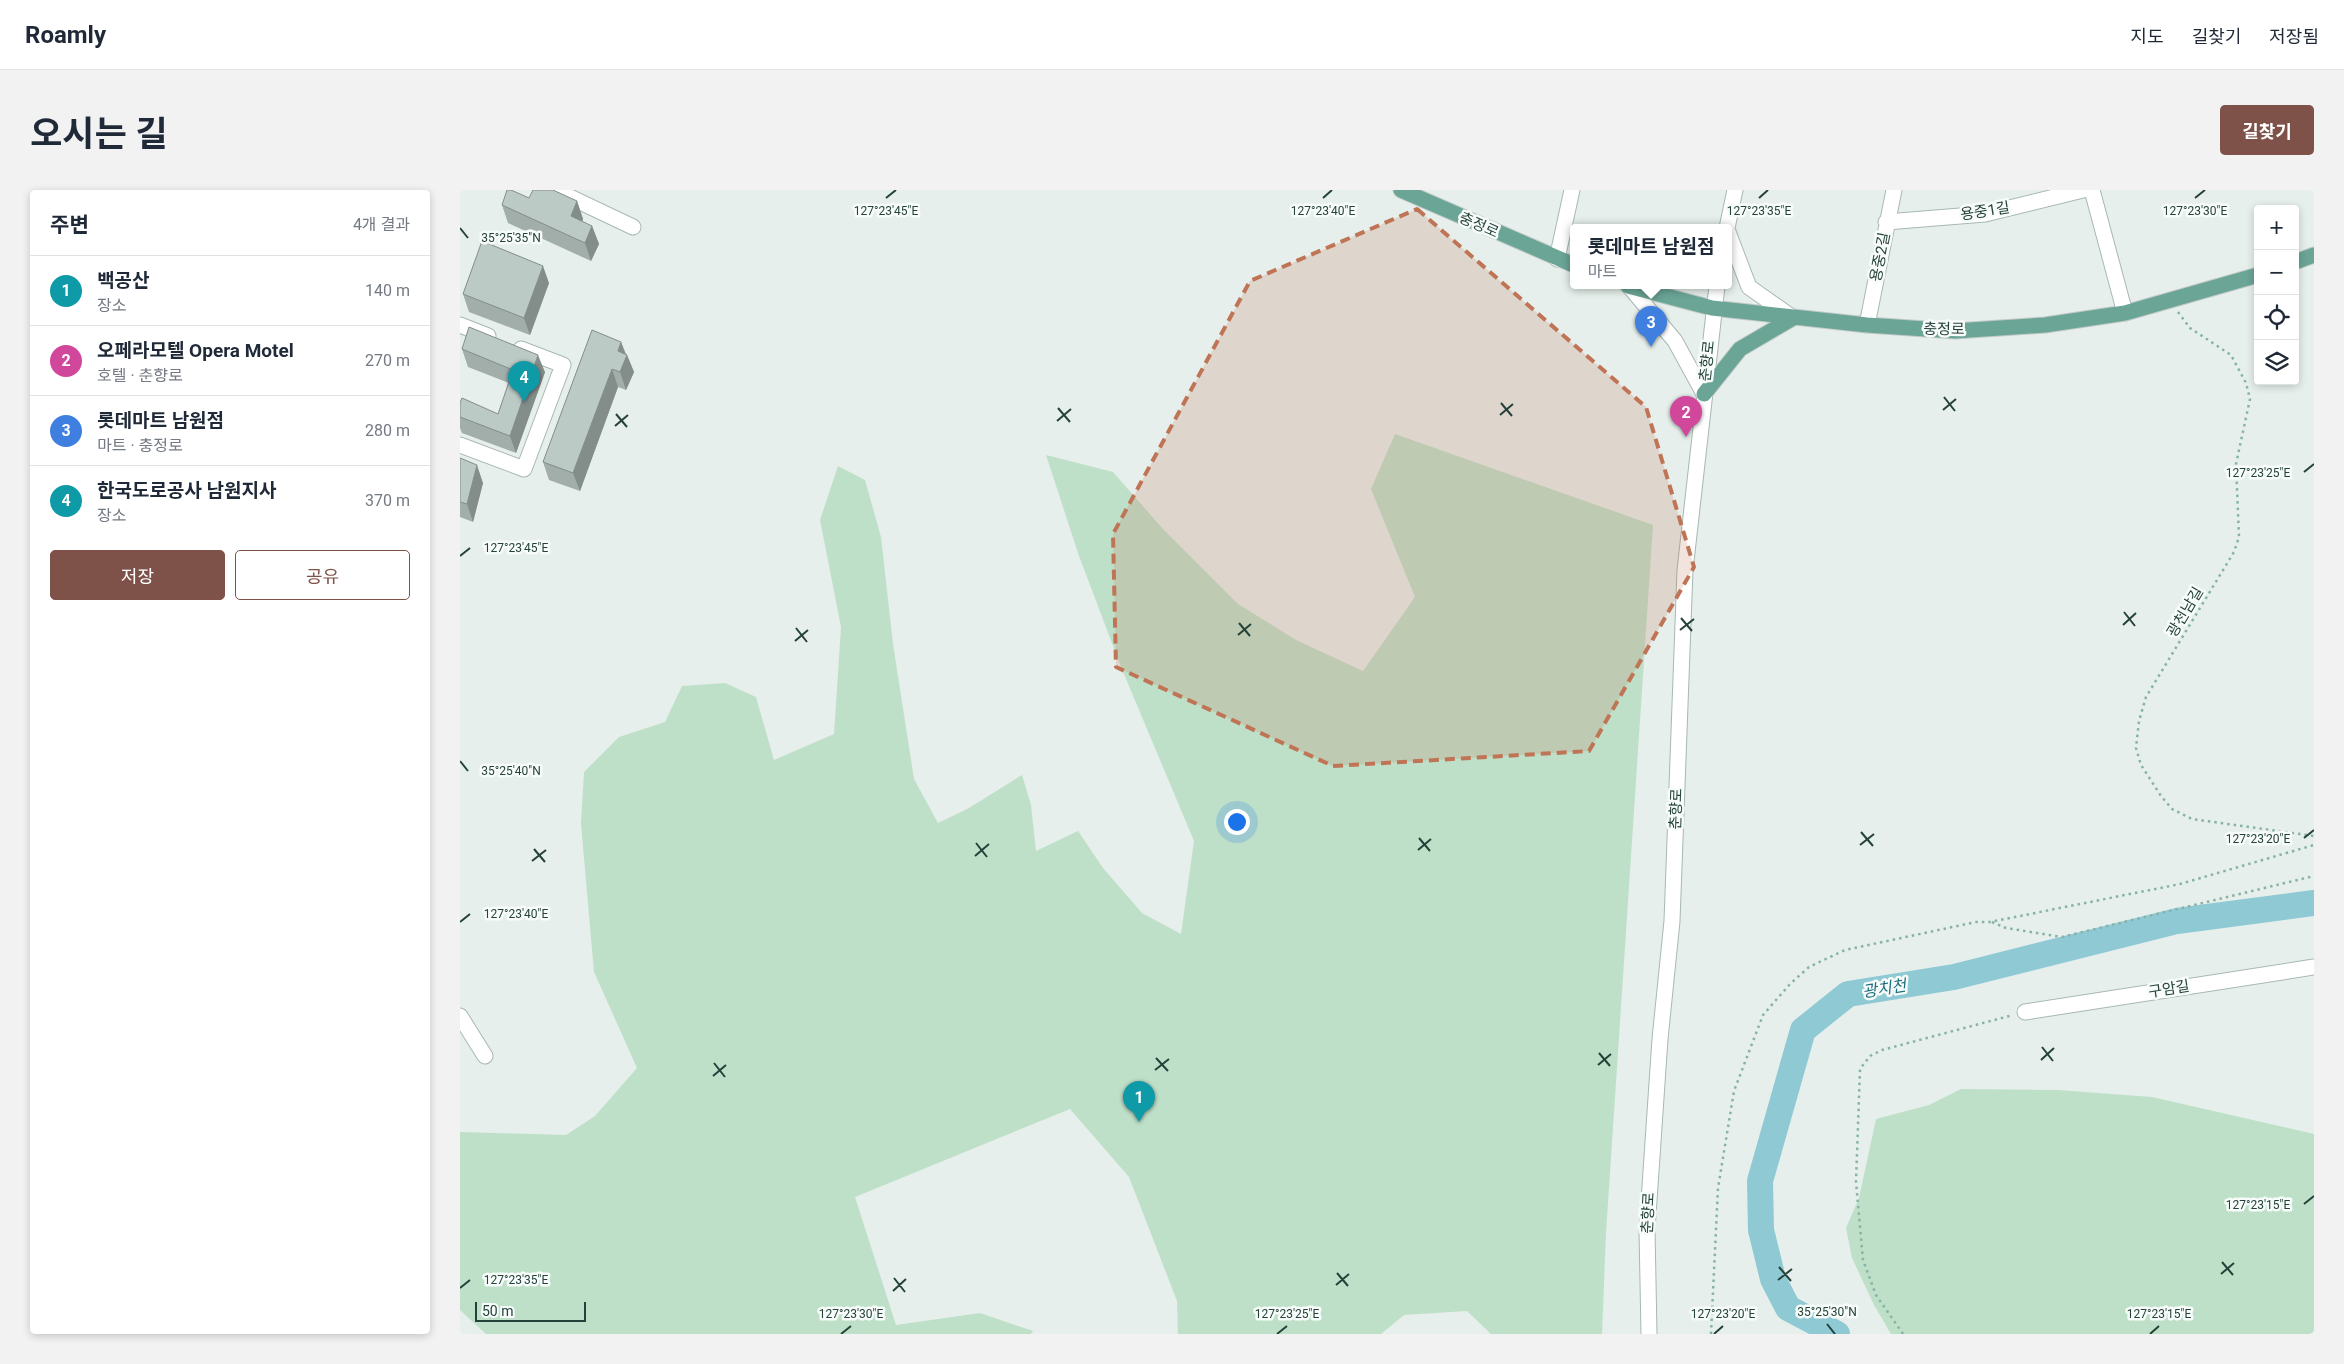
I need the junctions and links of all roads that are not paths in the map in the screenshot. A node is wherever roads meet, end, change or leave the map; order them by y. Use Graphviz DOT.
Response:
graph roads {
  1 [pos="555,190"];
  2 [pos="1401,190"];
  3 [pos="1572,190"];
  4 [pos="1735,190"];
  5 [pos="1894,190"];
  6 [pos="2083,190"];
  7 [pos="2092,190"];
  8 [pos="1886,222"];
  9 [pos="1728,224"];
  10 [pos="633,227"];
  11 [pos="1732,242"];
  12 [pos="2314,255"];
  13 [pos="1558,259"];
  14 [pos="2299,261"];
  15 [pos="1570,264"];
  16 [pos="2254,276"];
  17 [pos="1632,289"];
  18 [pos="1640,289"];
  19 [pos="1715,289"];
  20 [pos="1712,308"];
  21 [pos="2125,313"];
  22 [pos="1793,318"];
  23 [pos="460,325"];
  24 [pos="1867,325"];
  25 [pos="1704,394"];
  26 [pos="460,445"];
  27 [pos="2314,967"];
  28 [pos="2025,1012"];
  29 [pos="460,1016"];
  30 [pos="485,1056"];
  31 [pos="1649,1334"];
  1 -- 10 [label="street"];
  2 -- 13 [label="main road, 충정로"];
  3 -- 13 [label="street"];
  4 -- 9 [label="street"];
  5 -- 8 [label="street, 용중2길"];
  6 -- 8 [label="street, 용중1길"];
  7 -- 21 [label="street"];
  8 -- 24 [label="street, 용중2길"];
  11 -- 22 [label="street"];
  12 -- 14 [label="main road"];
  13 -- 15 [label="main road, 충정로"];
  16 -- 21 [label="main road, 충정로"];
  17 -- 25 [label="street"];
  18 -- 20 [label="main road, 충정로"];
  19 -- 20 [label="street, 춘향로"];
  20 -- 22 [label="main road, 충정로"];
  20 -- 25 [label="street, 춘향로"];
  21 -- 24 [label="main road, 충정로"];
  22 -- 24 [label="main road, 충정로"];
  22 -- 25 [label="main road"];
  23 -- 26 [label="street"];
  25 -- 31 [label="street, 춘향로"];
  27 -- 28 [label="street, 구암길"];
  29 -- 30 [label="street"];
}
